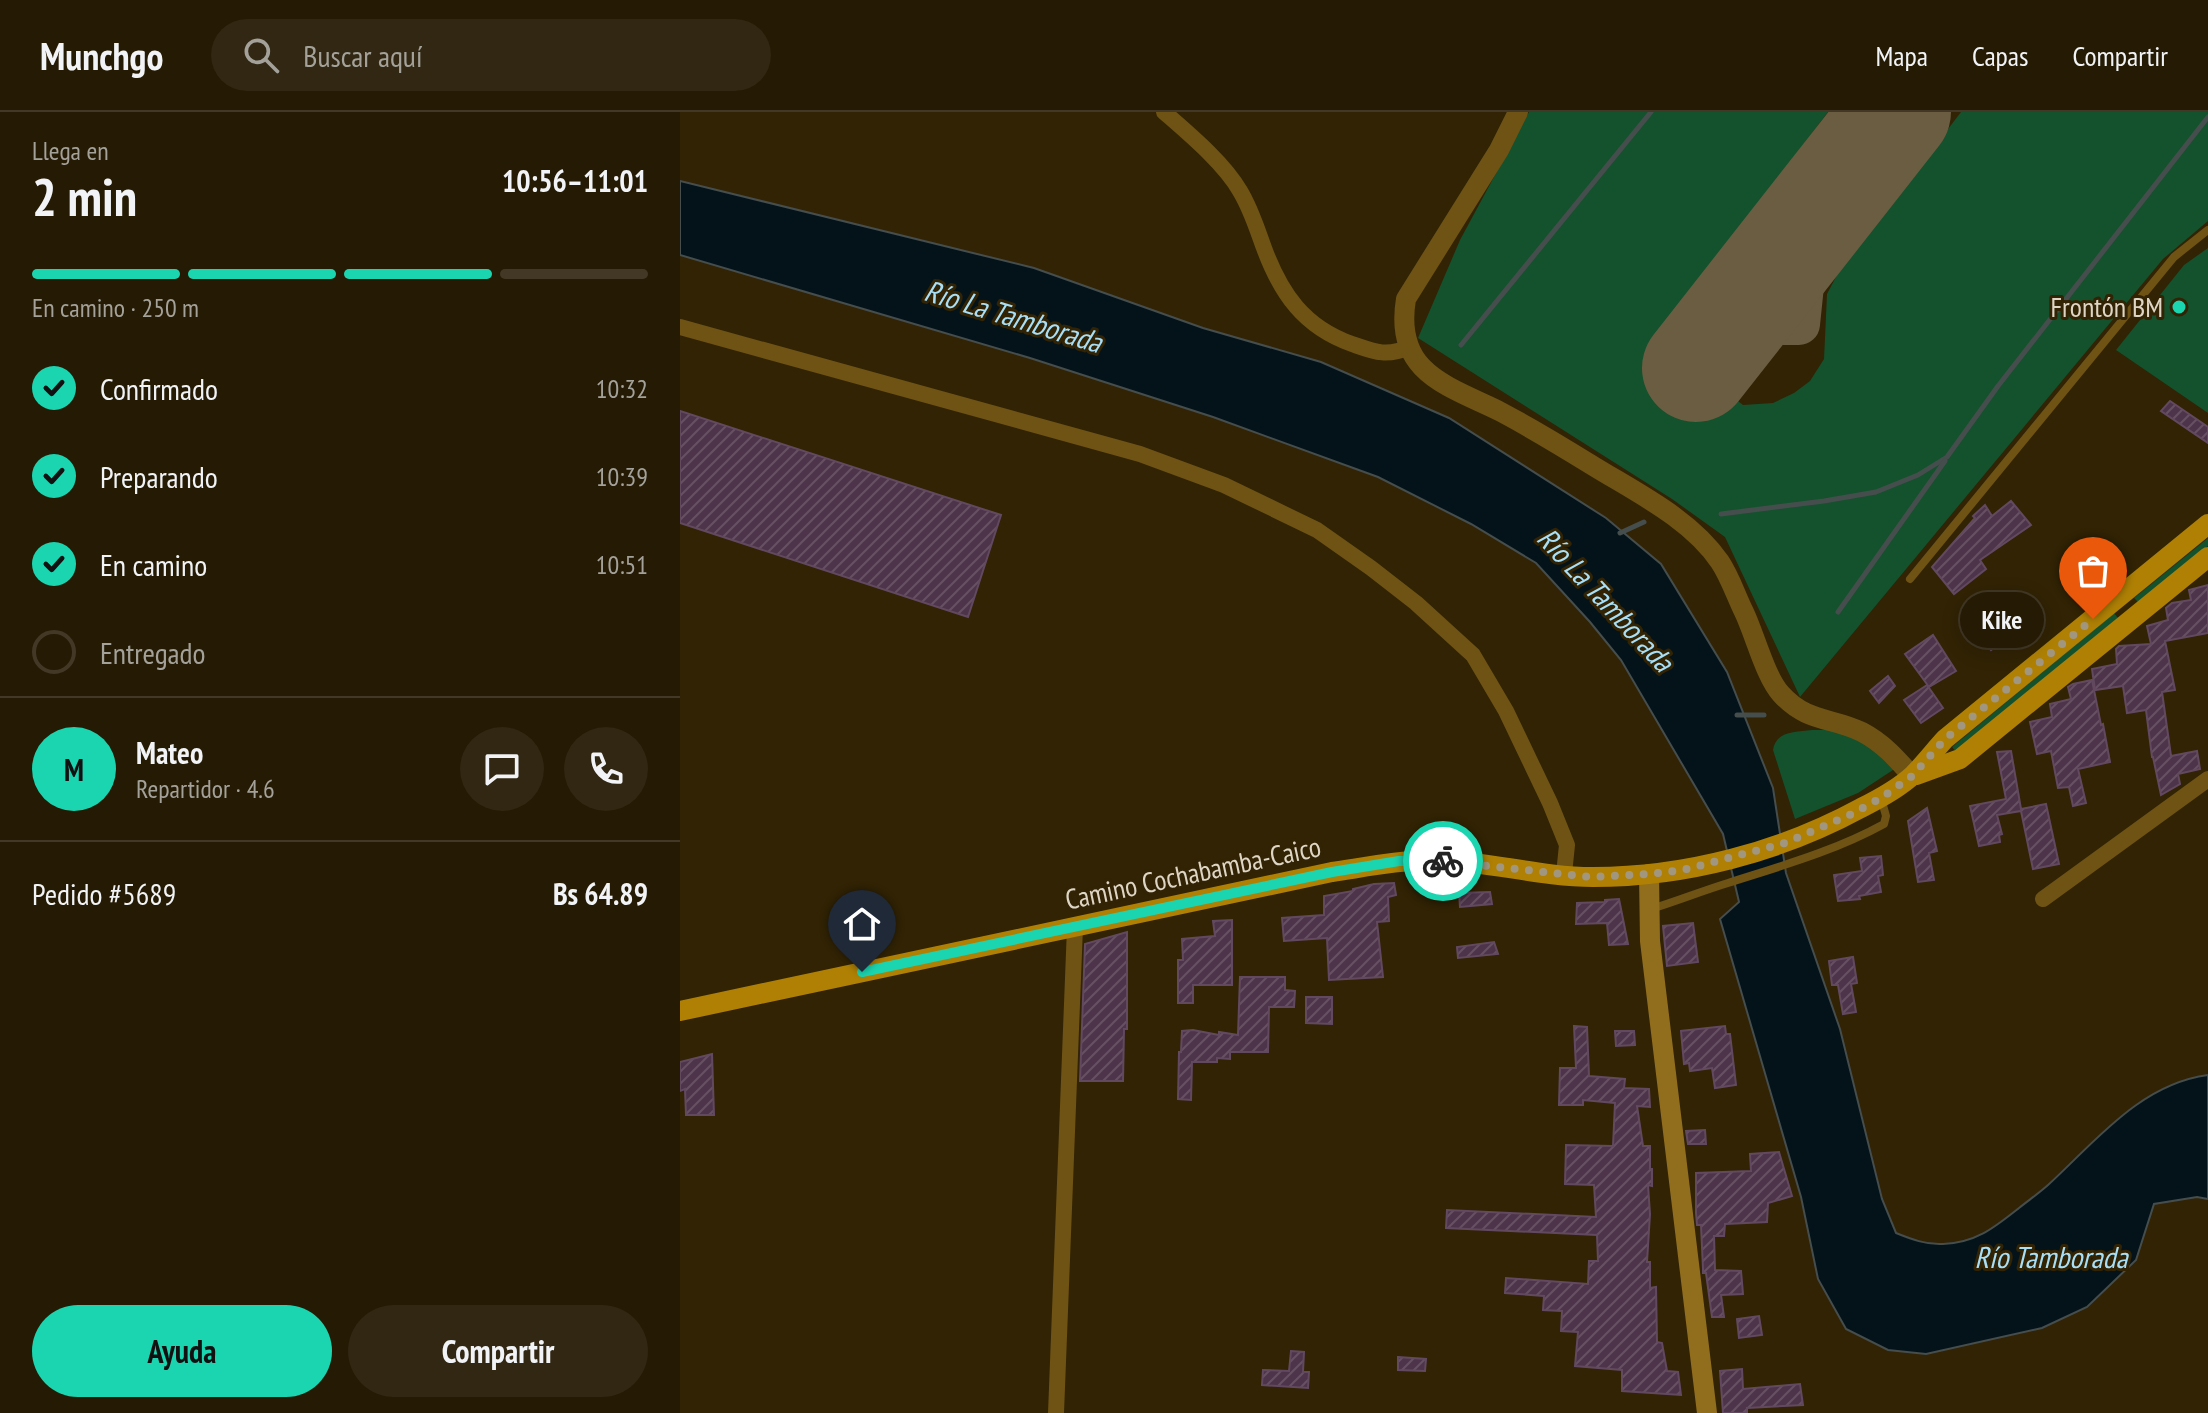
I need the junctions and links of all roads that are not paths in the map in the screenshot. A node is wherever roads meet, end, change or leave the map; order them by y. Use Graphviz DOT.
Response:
graph roads {
  1 [pos="1164,112"];
  2 [pos="1518,112"];
  3 [pos="2208,230"];
  4 [pos="680,327"];
  5 [pos="1410,347"];
  6 [pos="2208,524"];
  7 [pos="2208,557"];
  8 [pos="1910,579"];
  9 [pos="2117,599"];
  10 [pos="2134,618"];
  11 [pos="1912,776"];
  12 [pos="2208,779"];
  13 [pos="1881,798"];
  14 [pos="1564,874"];
  15 [pos="1649,874"];
  16 [pos="2043,899"];
  17 [pos="1649,910"];
  18 [pos="1075,927"];
  19 [pos="680,1011"];
  20 [pos="1056,1413"];
  21 [pos="1707,1413"];
  1 -- 5 [label="street"];
  2 -- 5 [label="street"];
  3 -- 8 [label="lane"];
  4 -- 14 [label="street"];
  5 -- 11 [label="street"];
  6 -- 9 [label="main road"];
  7 -- 10 [label="main road"];
  9 -- 10 [label="main road"];
  9 -- 11 [label="main road"];
  10 -- 11 [label="main road"];
  11 -- 13 [label="main road, Camino Cochabamba-Caico"];
  12 -- 16 [label="street"];
  13 -- 15 [label="main road, Camino Cochabamba-Caico"];
  13 -- 17 [label="lane"];
  14 -- 15 [label="main road, Camino Cochabamba-Caico"];
  14 -- 18 [label="main road, Camino Cochabamba-Caico"];
  15 -- 17 [label="main road"];
  17 -- 21 [label="main road"];
  18 -- 19 [label="main road, Camino Cochabamba-Caico"];
  18 -- 20 [label="street"];
}
